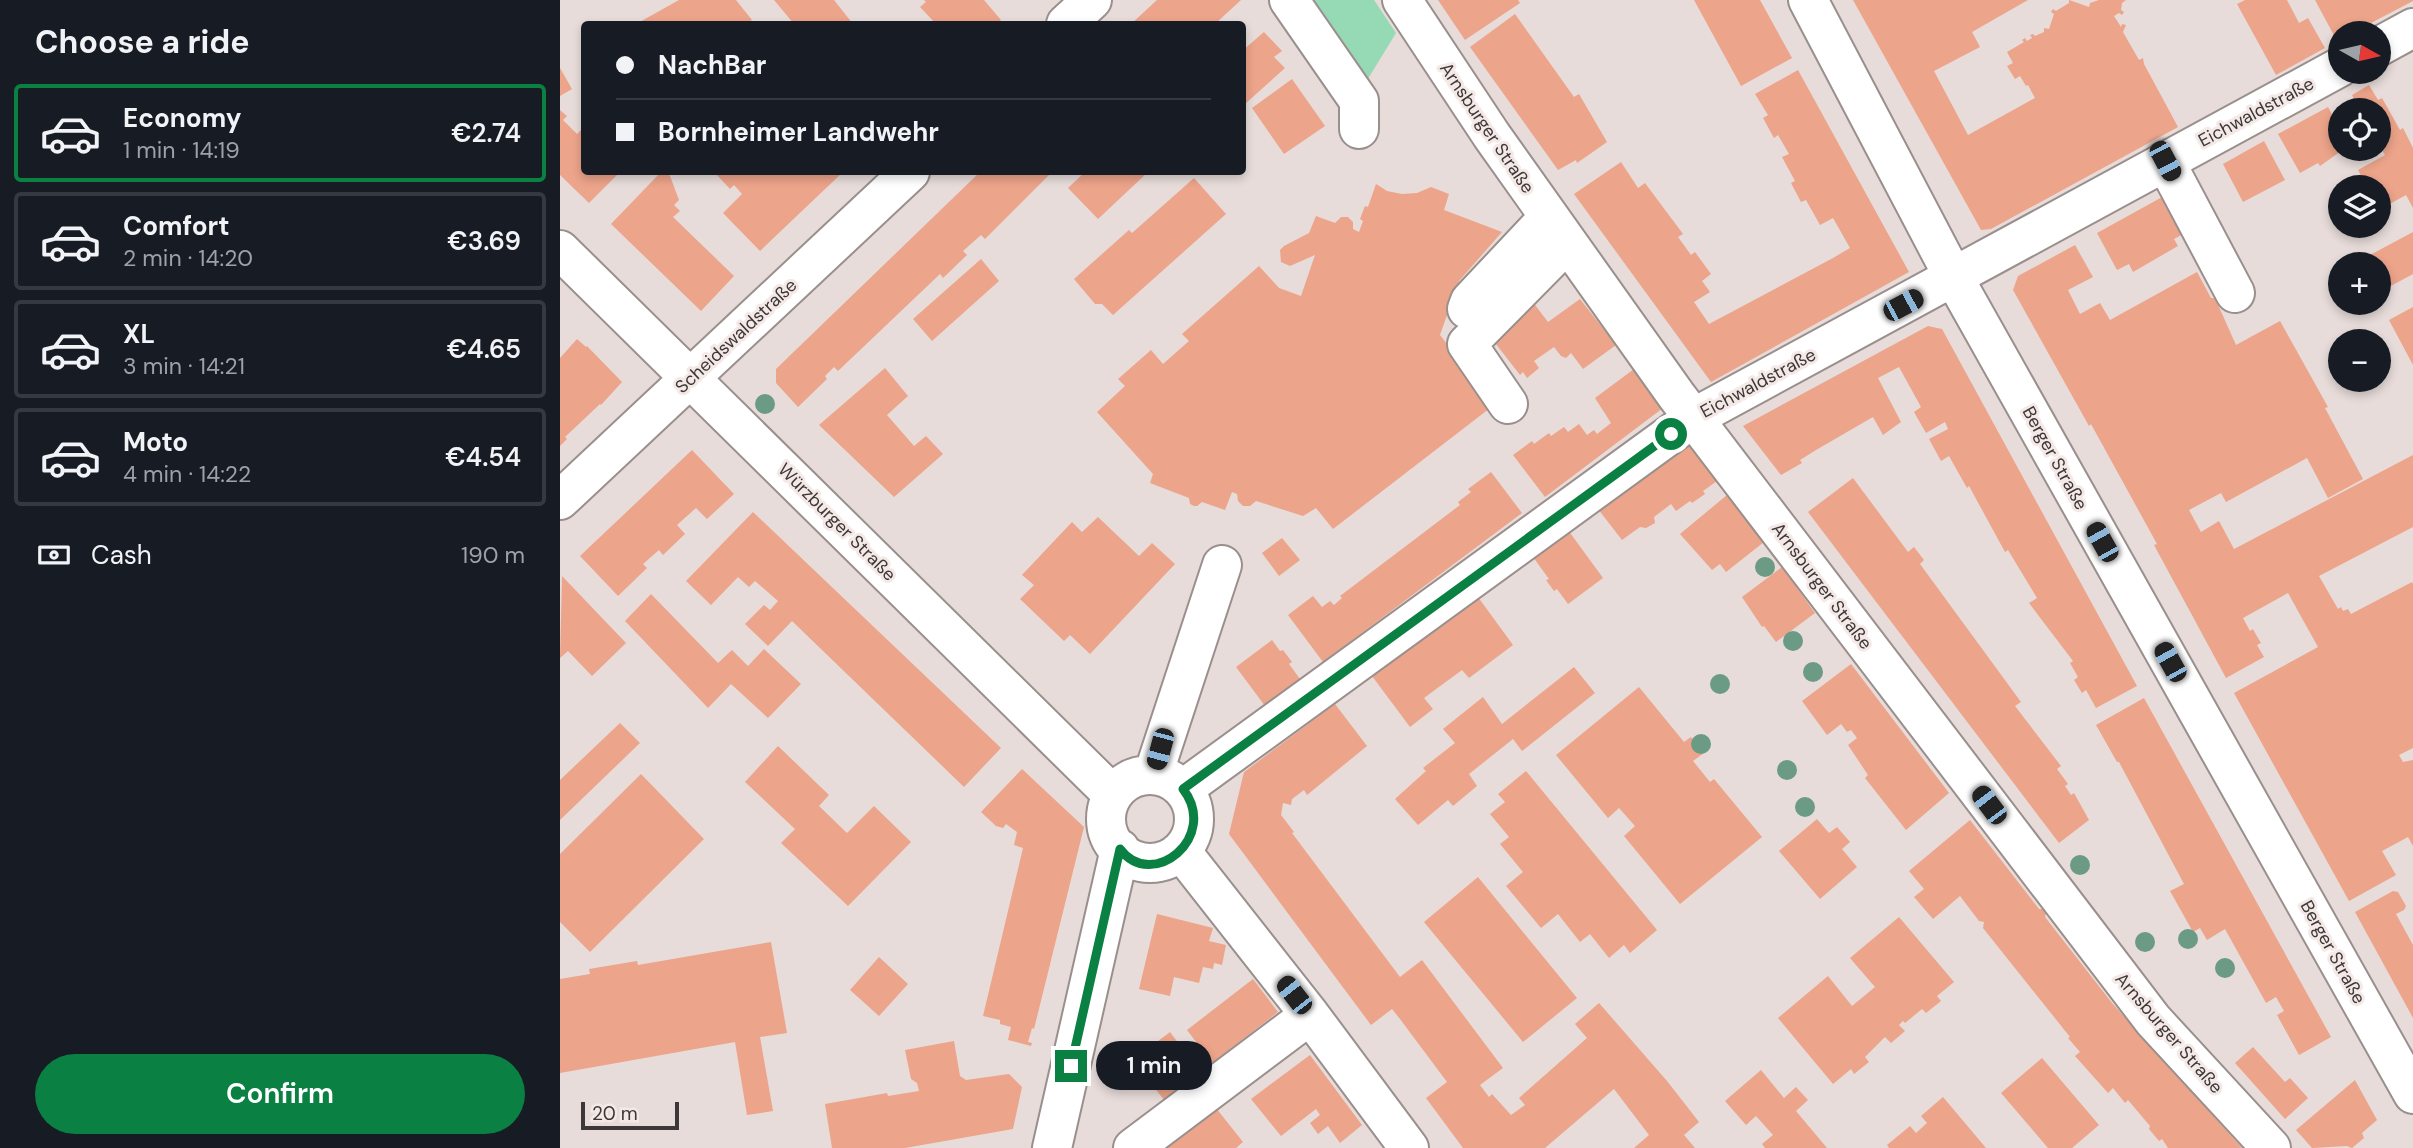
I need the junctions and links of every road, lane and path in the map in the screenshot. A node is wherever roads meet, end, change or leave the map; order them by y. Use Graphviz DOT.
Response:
graph roads {
  1 [pos="1092,0"];
  2 [pos="1289,0"];
  3 [pos="1402,0"];
  4 [pos="1808,0"];
  5 [pos="1069,21"];
  6 [pos="2413,28"];
  7 [pos="2391,40"];
  8 [pos="2328,73"];
  9 [pos="1359,129"];
  10 [pos="2165,161"];
  11 [pos="907,175"];
  12 [pos="1558,230"];
  13 [pos="560,250"];
  14 [pos="1954,278"];
  15 [pos="2235,293"];
  16 [pos="1467,309"];
  17 [pos="692,378"];
  18 [pos="1508,404"];
  19 [pos="1693,418"];
  20 [pos="560,500"];
  21 [pos="1222,565"];
  22 [pos="1168,782"];
  23 [pos="1113,794"];
  24 [pos="1120,849"];
  25 [pos="1181,851"];
  26 [pos="1310,1015"];
  27 [pos="2413,1094"];
  28 [pos="1052,1148"];
  29 [pos="1133,1148"];
  30 [pos="1409,1148"];
  31 [pos="2271,1148"];
  1 -- 5 [label="street"];
  2 -- 9 [label="street"];
  3 -- 12 [label="street, Arnsburger Straße"];
  4 -- 14 [label="street, Berger Straße"];
  6 -- 7 [label="street"];
  8 -- 10 [label="street, Eichwaldstraße"];
  10 -- 14 [label="street, Eichwaldstraße"];
  10 -- 15 [label="street"];
  11 -- 17 [label="street, Scheidswaldstraße"];
  12 -- 16 [label="street"];
  12 -- 18 [label="street"];
  12 -- 19 [label="street, Arnsburger Straße"];
  13 -- 17 [label="street, Würzburger Straße"];
  14 -- 19 [label="street, Eichwaldstraße"];
  14 -- 27 [label="street, Berger Straße"];
  17 -- 20 [label="street, Scheidswaldstraße"];
  17 -- 23 [label="street, Würzburger Straße"];
  19 -- 22 [label="street, Eichwaldstraße"];
  19 -- 31 [label="street, Arnsburger Straße"];
  21 -- 22 [label="street"];
  22 -- 23 [label="street"];
  22 -- 25 [label="street"];
  23 -- 24 [label="street"];
  24 -- 25 [label="street"];
  24 -- 28 [label="street"];
  25 -- 26 [label="street"];
  26 -- 29 [label="street"];
  26 -- 30 [label="street"];
}
